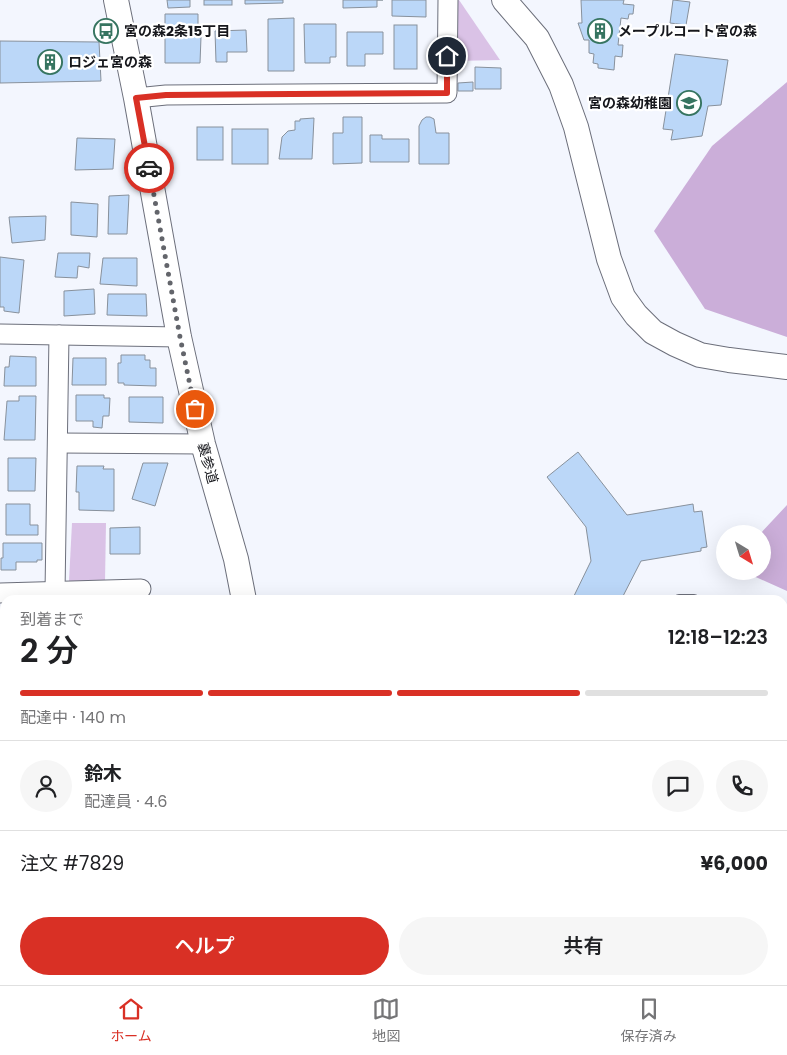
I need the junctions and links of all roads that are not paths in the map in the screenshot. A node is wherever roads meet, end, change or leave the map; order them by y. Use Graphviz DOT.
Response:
graph roads {
  1 [pos="116,0"];
  2 [pos="448,0"];
  3 [pos="504,0"];
  4 [pos="136,98"];
  5 [pos="0,334"];
  6 [pos="59,335"];
  7 [pos="180,337"];
  8 [pos="787,367"];
  9 [pos="59,442"];
  10 [pos="203,444"];
  11 [pos="141,588"];
  12 [pos="56,592"];
  13 [pos="0,593"];
  14 [pos="243,595"];
  1 -- 4 [label="street, 裏参道"];
  2 -- 4 [label="street"];
  3 -- 8 [label="street"];
  4 -- 7 [label="street, 裏参道"];
  5 -- 6 [label="street"];
  6 -- 7 [label="street"];
  6 -- 9 [label="street"];
  7 -- 10 [label="street, 裏参道"];
  9 -- 10 [label="street"];
  9 -- 12 [label="street"];
  10 -- 14 [label="street, 裏参道"];
  11 -- 12 [label="street"];
  12 -- 13 [label="street"];
}
